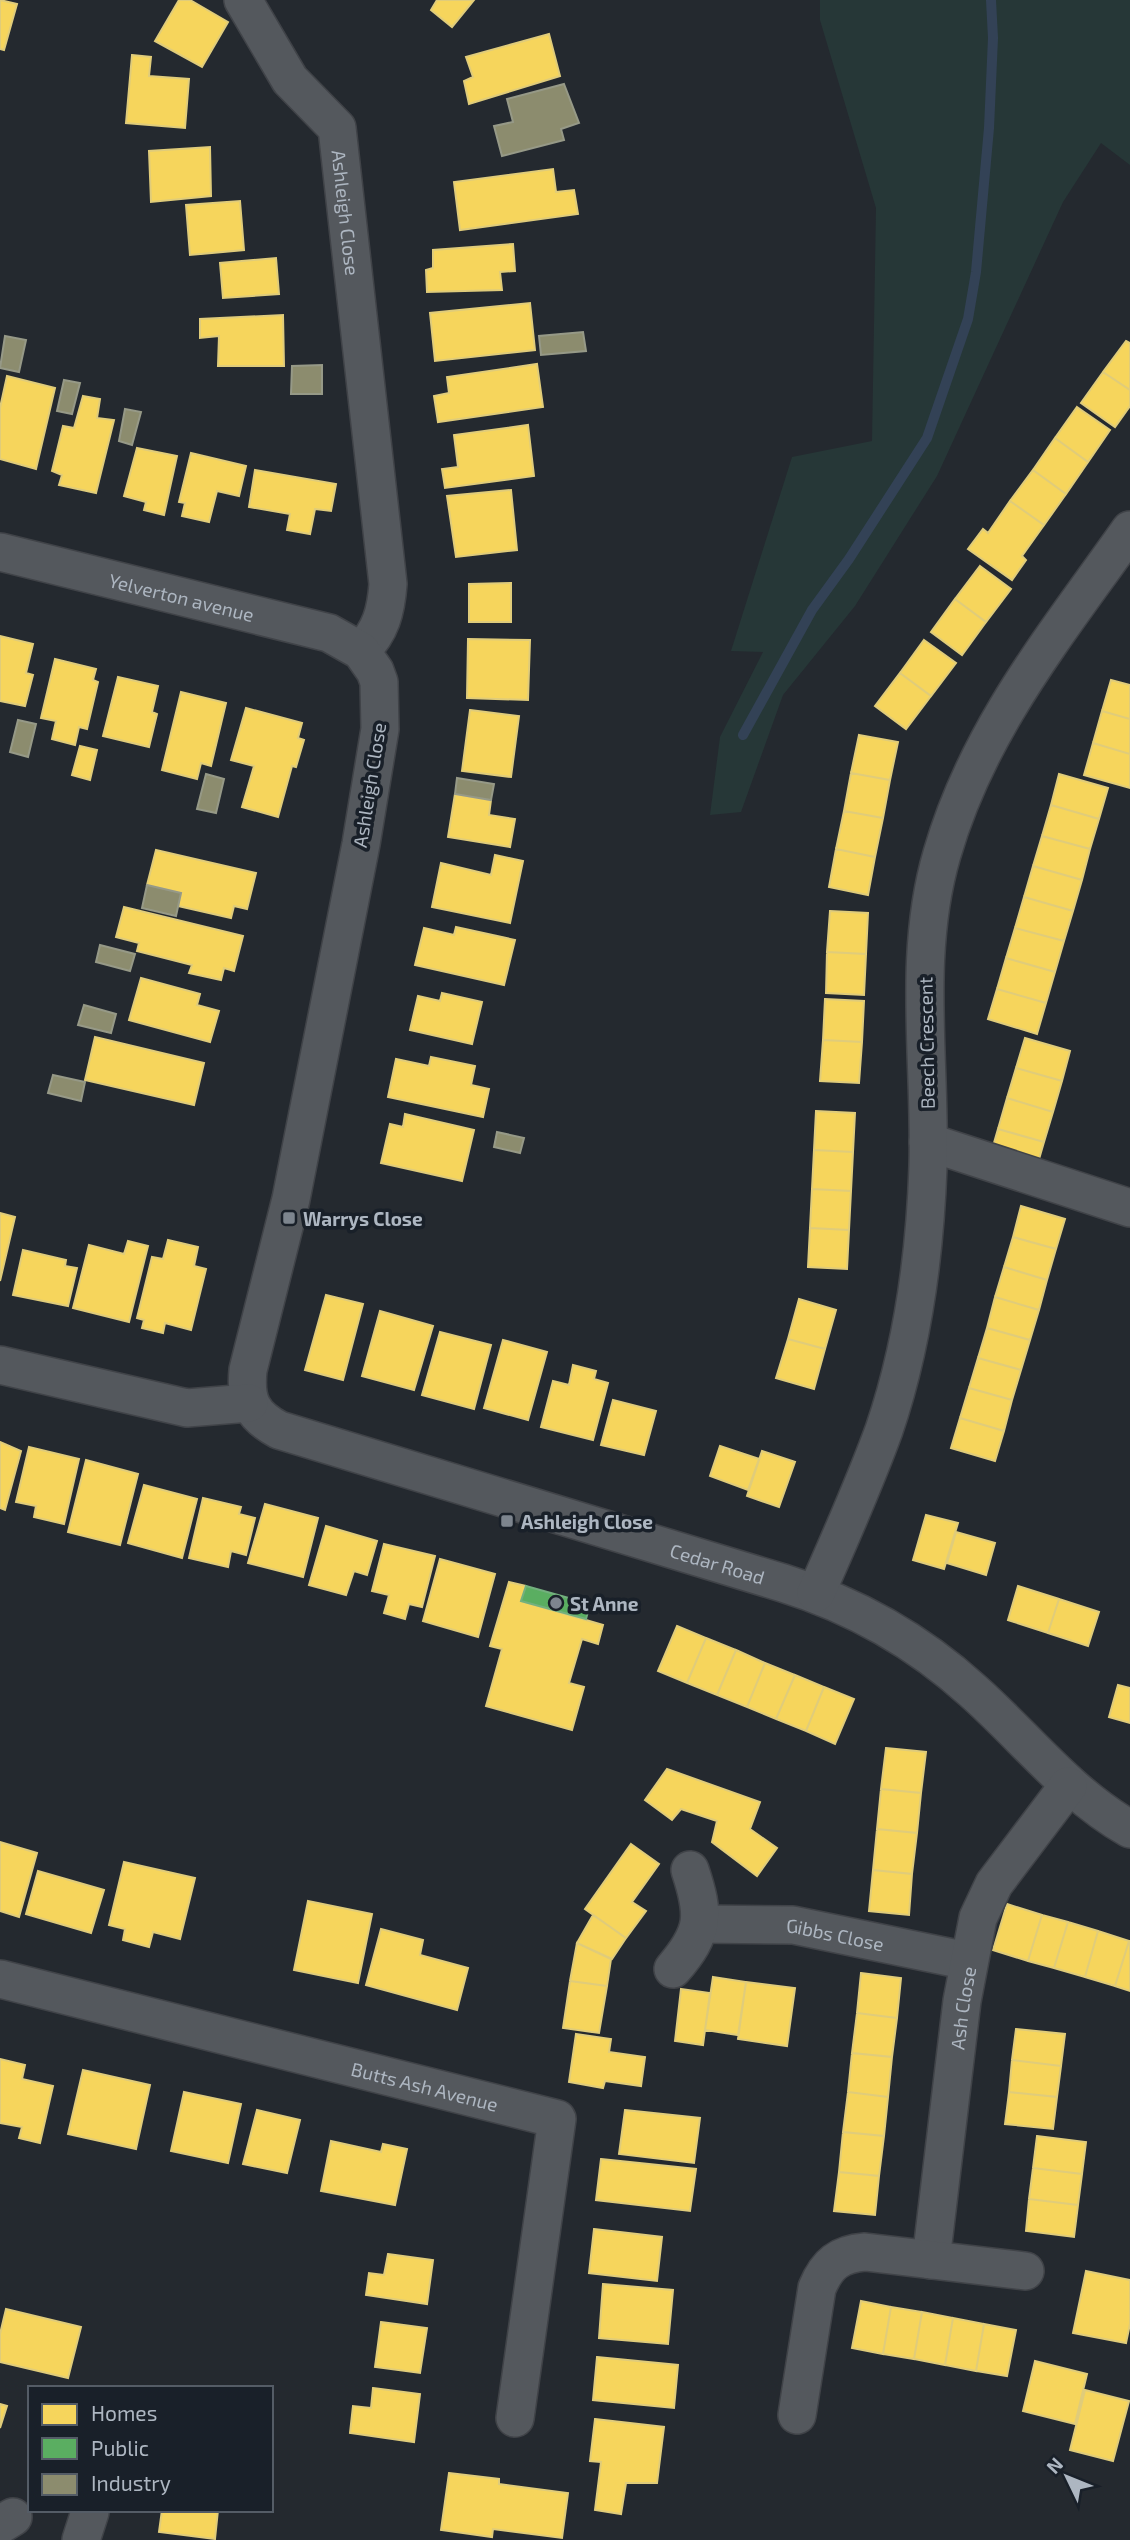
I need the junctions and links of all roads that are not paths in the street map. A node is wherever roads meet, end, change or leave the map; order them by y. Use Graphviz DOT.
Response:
graph roads {
  1 [pos="243,0"];
  2 [pos="1130,530"];
  3 [pos="0,552"];
  4 [pos="361,651"];
  5 [pos="928,1142"];
  6 [pos="1130,1208"];
  7 [pos="0,1365"];
  8 [pos="248,1403"];
  9 [pos="816,1593"];
  10 [pos="1068,1786"];
  11 [pos="1130,1829"];
  12 [pos="690,1870"];
  13 [pos="700,1924"];
  14 [pos="968,1961"];
  15 [pos="673,1969"];
  16 [pos="0,1979"];
  17 [pos="931,2260"];
  18 [pos="1025,2271"];
  19 [pos="797,2415"];
  20 [pos="514,2418"];
  1 -- 4 [label="street, Ashleigh Close"];
  2 -- 5 [label="street, Beech Crescent"];
  3 -- 4 [label="street, Yelverton avenue"];
  4 -- 8 [label="street, Ashleigh Close"];
  5 -- 6 [label="street"];
  5 -- 9 [label="street, Beech Crescent"];
  7 -- 8 [label="street"];
  8 -- 9 [label="street, Cedar Road"];
  9 -- 10 [label="street, Cedar Road"];
  10 -- 11 [label="street, Cedar Road"];
  10 -- 14 [label="street, Ash Close"];
  12 -- 13 [label="street"];
  13 -- 14 [label="street, Gibbs Close"];
  13 -- 15 [label="street"];
  14 -- 17 [label="street, Ash Close"];
  16 -- 20 [label="street, Butts Ash Avenue"];
  17 -- 18 [label="street"];
  17 -- 19 [label="street"];
}
